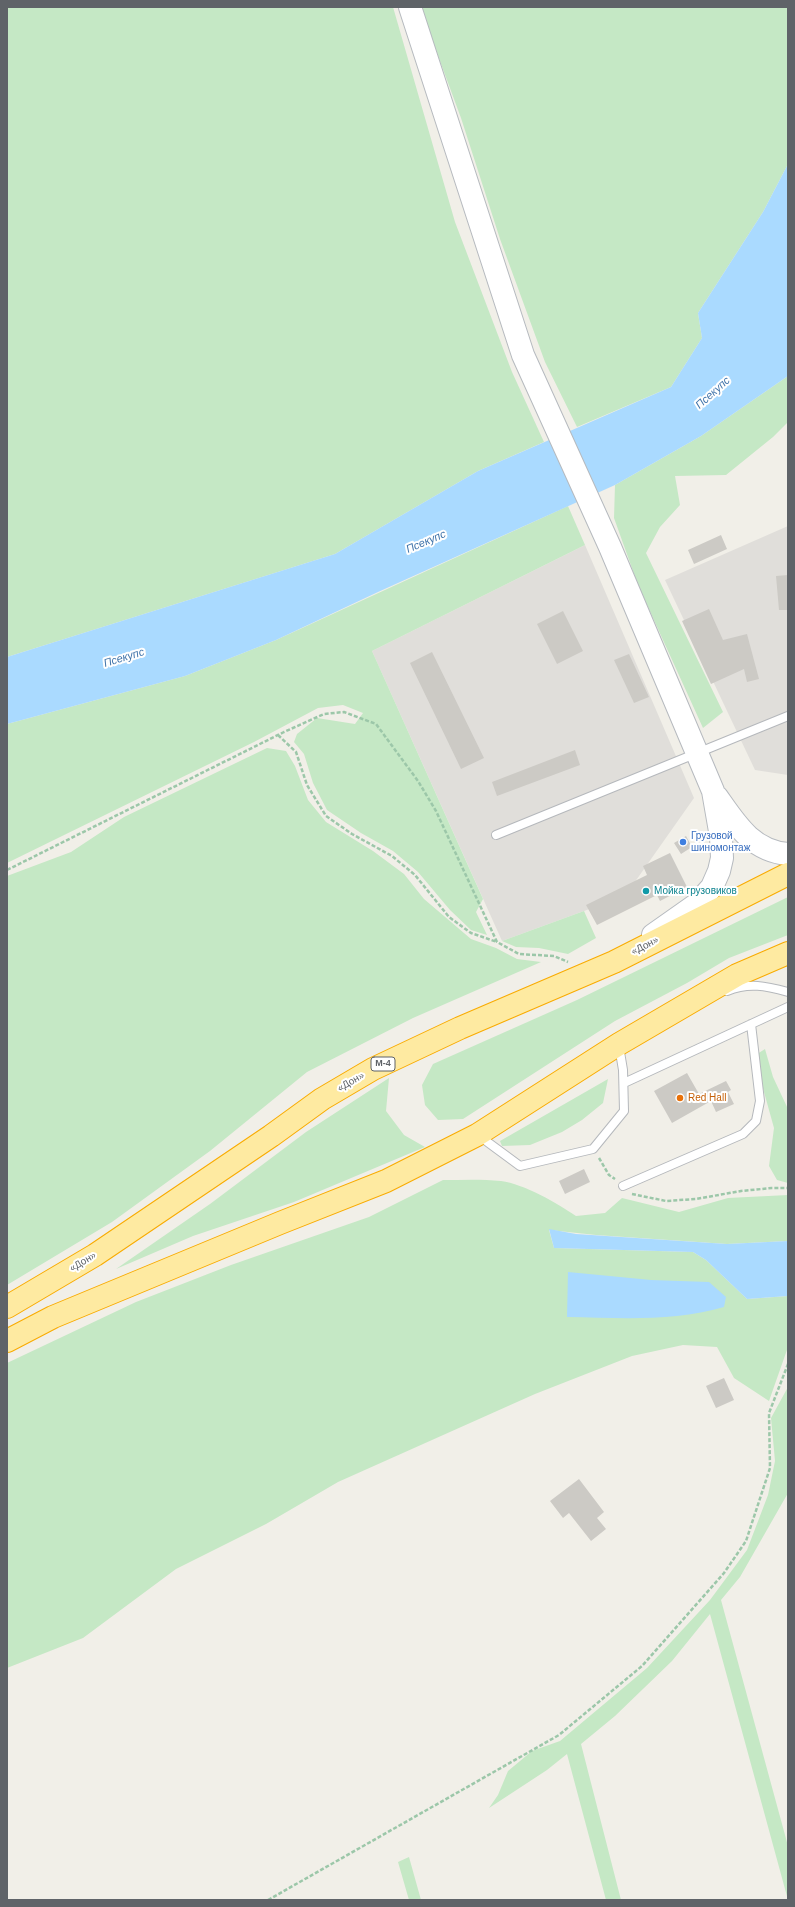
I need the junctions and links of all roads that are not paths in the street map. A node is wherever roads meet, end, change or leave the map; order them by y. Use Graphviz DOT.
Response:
graph roads {
  1 [pos="410,7"];
  2 [pos="788,716"];
  3 [pos="697,753"];
  4 [pos="713,791"];
  5 [pos="496,835"];
  6 [pos="788,854"];
  7 [pos="788,874"];
  8 [pos="788,953"];
  9 [pos="614,962"];
  10 [pos="788,992"];
  11 [pos="788,1007"];
  12 [pos="659,1021"];
  13 [pos="751,1024"];
  14 [pos="619,1044"];
  15 [pos="624,1083"];
  16 [pos="477,1135"];
  17 [pos="623,1186"];
  18 [pos="7,1307"];
  19 [pos="7,1341"];
  1 -- 3 [label="main road"];
  2 -- 3 [label="lane"];
  3 -- 4 [label="main road"];
  3 -- 5 [label="lane"];
  4 -- 6 [label="main road"];
  4 -- 9 [label="main road, М-4"];
  7 -- 9 [label="highway, «Дон» / М-4"];
  8 -- 12 [label="highway"];
  9 -- 18 [label="highway, «Дон» / М-4"];
  10 -- 12 [label="lane"];
  11 -- 13 [label="lane"];
  12 -- 14 [label="highway"];
  13 -- 15 [label="lane"];
  13 -- 17 [label="lane"];
  14 -- 15 [label="lane"];
  14 -- 16 [label="highway"];
  15 -- 16 [label="lane"];
  16 -- 19 [label="highway"];
}
